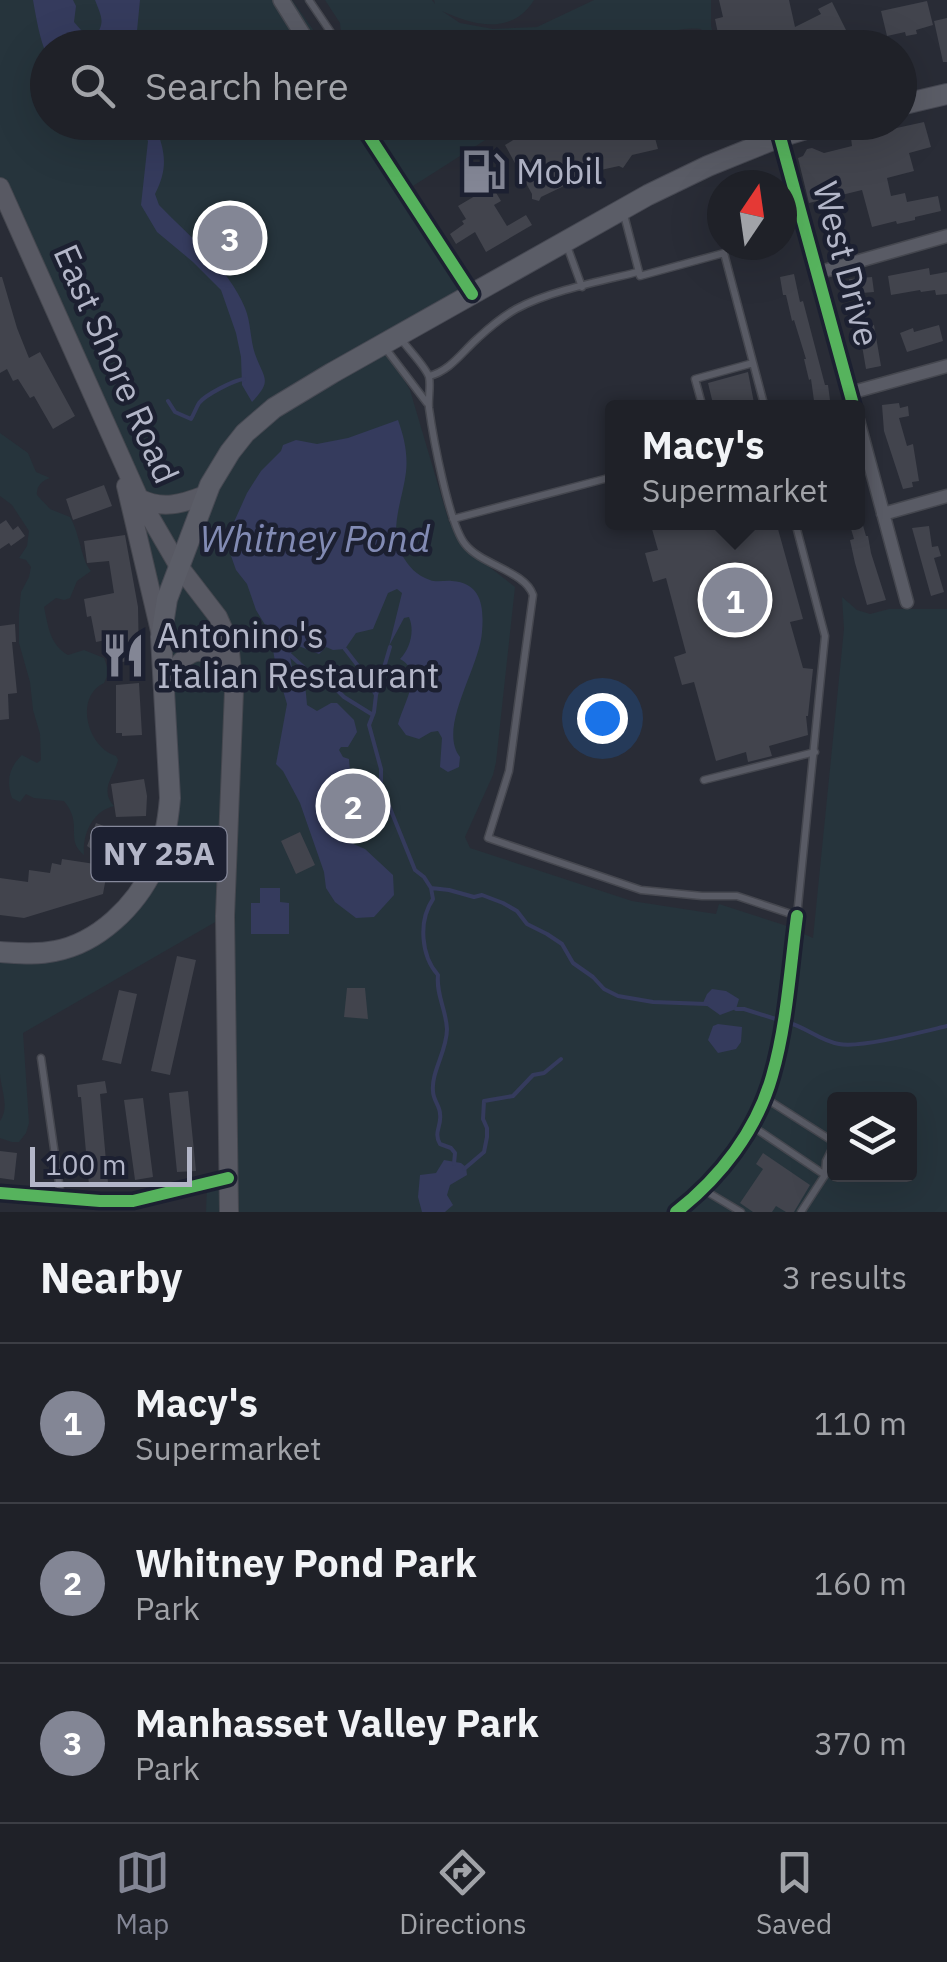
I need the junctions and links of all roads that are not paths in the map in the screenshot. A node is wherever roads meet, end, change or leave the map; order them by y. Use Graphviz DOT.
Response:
graph roads {
  1 [pos="280,0"];
  2 [pos="310,0"];
  3 [pos="300,30"];
  4 [pos="329,30"];
  5 [pos="947,94"];
  6 [pos="917,101"];
  7 [pos="372,140"];
  8 [pos="773,140"];
  9 [pos="781,140"];
  10 [pos="0,187"];
  11 [pos="622,210"];
  12 [pos="947,236"];
  13 [pos="566,241"];
  14 [pos="638,272"];
  15 [pos="817,273"];
  16 [pos="582,287"];
  17 [pos="472,294"];
  18 [pos="390,340"];
  19 [pos="754,363"];
  20 [pos="947,366"];
  21 [pos="429,376"];
  22 [pos="701,400"];
  23 [pos="763,400"];
  24 [pos="852,400"];
  25 [pos="428,405"];
  26 [pos="865,445"];
  27 [pos="118,451"];
  28 [pos="605,480"];
  29 [pos="206,495"];
  30 [pos="947,496"];
  31 [pos="139,498"];
  32 [pos="884,514"];
  33 [pos="454,519"];
  34 [pos="797,530"];
  35 [pos="178,566"];
  36 [pos="908,602"];
  37 [pos="162,637"];
  38 [pos="234,675"];
  39 [pos="163,685"];
  40 [pos="814,752"];
  41 [pos="704,780"];
  42 [pos="797,916"];
  43 [pos="0,952"];
  44 [pos="40,1058"];
  45 [pos="764,1098"];
  46 [pos="750,1125"];
  47 [pos="827,1139"];
  48 [pos="827,1158"];
  49 [pos="824,1174"];
  50 [pos="228,1178"];
  51 [pos="703,1189"];
  52 [pos="0,1193"];
  53 [pos="62,1198"];
  54 [pos="228,1212"];
  55 [pos="676,1212"];
  56 [pos="741,1212"];
  57 [pos="800,1212"];
  1 -- 3 [label="street"];
  2 -- 4 [label="lane"];
  5 -- 6 [label="main road"];
  7 -- 17 [label="street"];
  8 -- 11 [label="main road, NY 25A"];
  9 -- 15 [label="street, West Drive"];
  10 -- 27 [label="main road, East Shore Road"];
  11 -- 13 [label="main road, NY 25A"];
  11 -- 14 [label="lane"];
  12 -- 15 [label="street"];
  13 -- 16 [label="lane"];
  13 -- 17 [label="main road, NY 25A"];
  14 -- 16 [label="lane"];
  14 -- 19 [label="lane"];
  15 -- 24 [label="street, West Drive"];
  16 -- 21 [label="lane"];
  17 -- 18 [label="main road, NY 25A"];
  18 -- 21 [label="lane"];
  18 -- 25 [label="lane"];
  18 -- 29 [label="main road, NY 25A"];
  19 -- 22 [label="lane"];
  19 -- 23 [label="lane"];
  20 -- 24 [label="street"];
  21 -- 25 [label="lane"];
  25 -- 33 [label="lane"];
  26 -- 32 [label="street"];
  27 -- 31 [label="main road, East Shore Road"];
  27 -- 37 [label="main road"];
  28 -- 33 [label="lane"];
  29 -- 31 [label="main road"];
  29 -- 35 [label="main road, NY 25A"];
  30 -- 32 [label="street"];
  31 -- 35 [label="main road, East Shore Road"];
  32 -- 36 [label="street"];
  33 -- 42 [label="lane"];
  34 -- 40 [label="lane"];
  35 -- 37 [label="main road, NY 25A"];
  35 -- 38 [label="main road, East Shore Road"];
  37 -- 39 [label="main road, NY 25A"];
  38 -- 39 [label="main road"];
  38 -- 50 [label="main road, East Shore Road"];
  39 -- 43 [label="main road, NY 25A"];
  40 -- 41 [label="lane"];
  40 -- 42 [label="lane"];
  42 -- 45 [label="street"];
  44 -- 53 [label="lane"];
  45 -- 46 [label="street"];
  45 -- 47 [label="lane"];
  46 -- 49 [label="lane"];
  46 -- 51 [label="street"];
  48 -- 49 [label="lane"];
  49 -- 57 [label="lane"];
  50 -- 53 [label="street"];
  50 -- 54 [label="main road, East Shore Road"];
  51 -- 55 [label="street"];
  51 -- 56 [label="lane"];
  52 -- 53 [label="street"];
}
